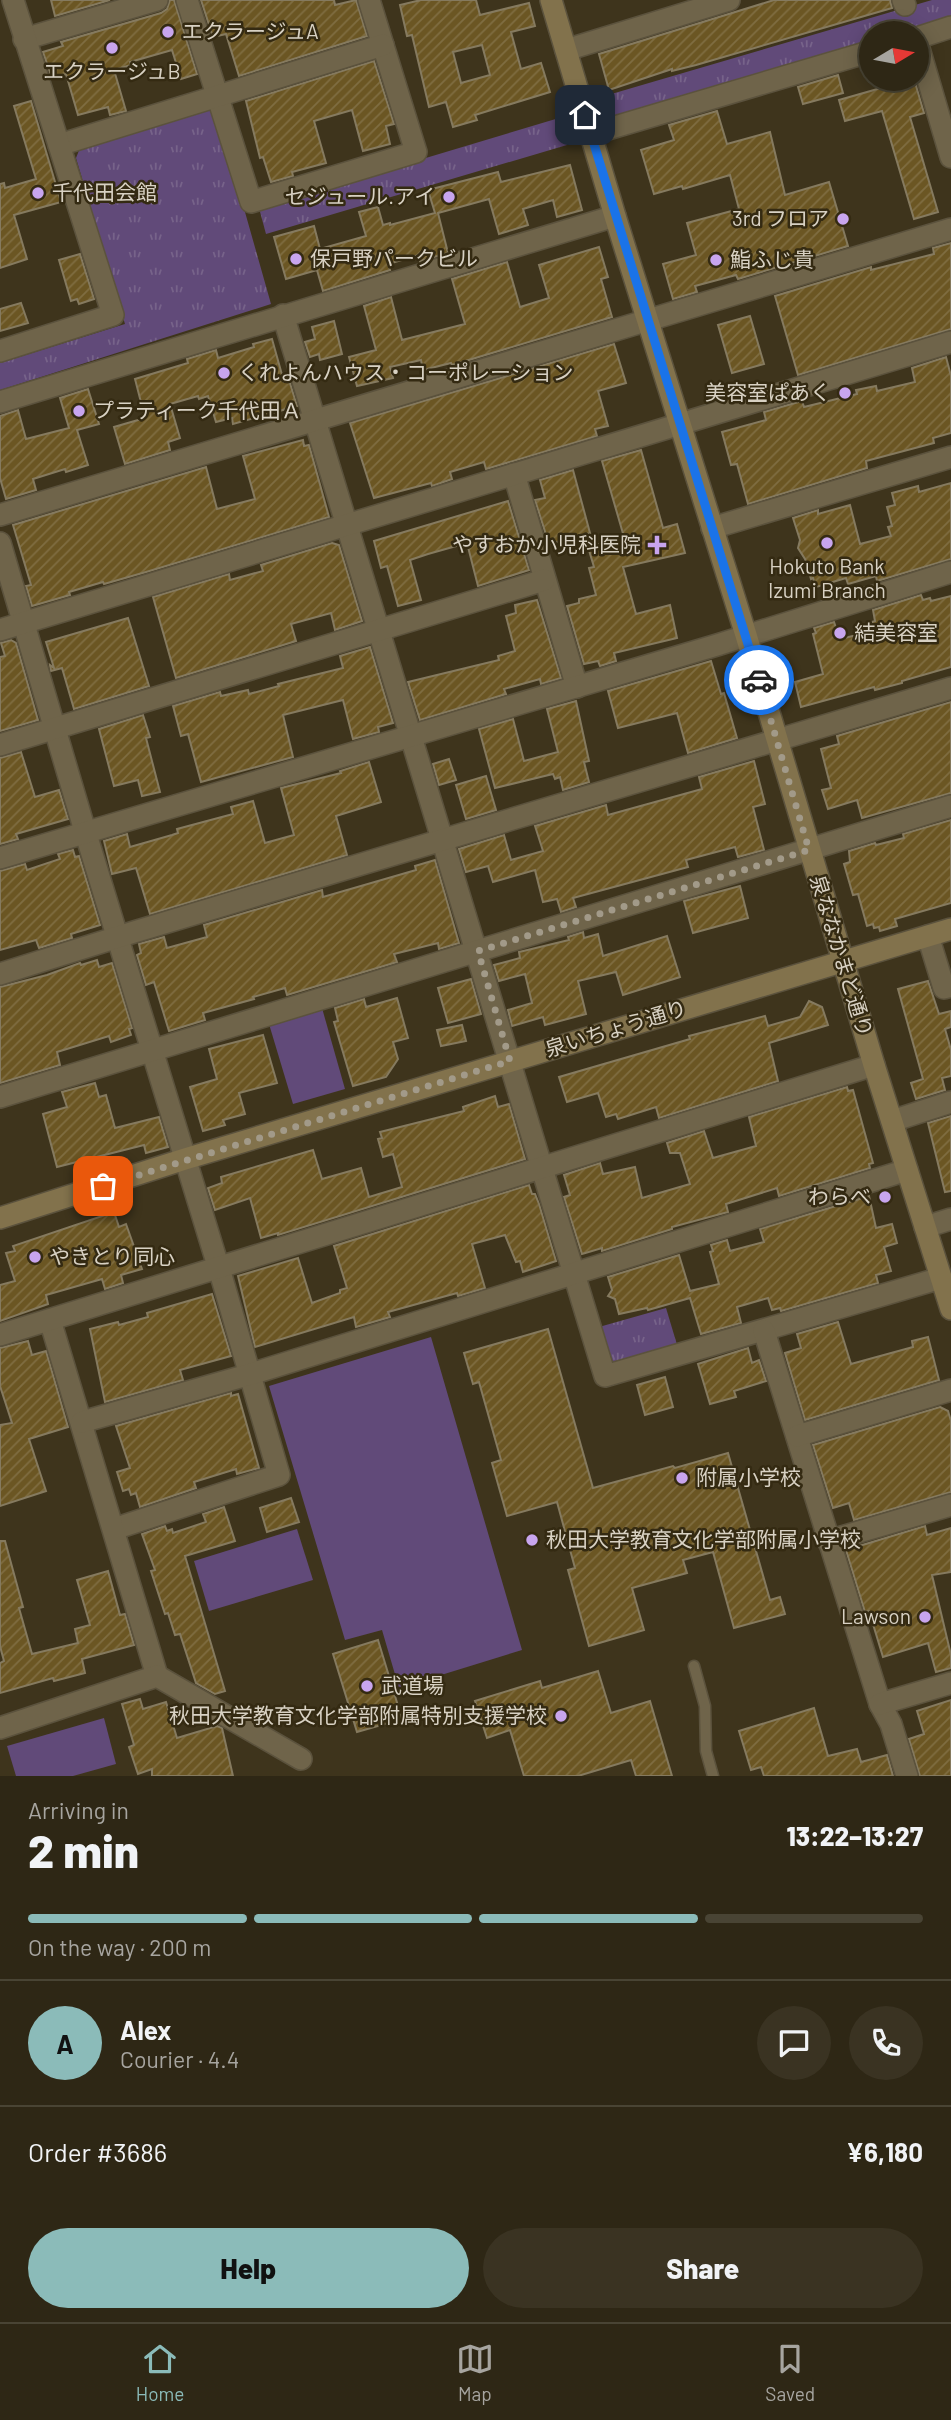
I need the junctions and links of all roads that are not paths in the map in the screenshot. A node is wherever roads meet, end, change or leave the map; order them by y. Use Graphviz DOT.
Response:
graph roads {
  1 [pos="13,0"];
  2 [pos="157,0"];
  3 [pos="187,0"];
  4 [pos="369,0"];
  5 [pos="551,0"];
  6 [pos="729,0"];
  7 [pos="951,27"];
  8 [pos="929,35"];
  9 [pos="24,39"];
  10 [pos="383,45"];
  11 [pos="566,50"];
  12 [pos="859,55"];
  13 [pos="929,73"];
  14 [pos="217,95"];
  15 [pos="945,116"];
  16 [pos="591,134"];
  17 [pos="59,145"];
  18 [pos="951,157"];
  19 [pos="615,216"];
  20 [pos="951,229"];
  21 [pos="283,315"];
  22 [pos="648,320"];
  23 [pos="951,342"];
  24 [pos="0,351"];
  25 [pos="0,402"];
  26 [pos="315,421"];
  27 [pos="681,425"];
  28 [pos="951,457"];
  29 [pos="514,474"];
  30 [pos="0,515"];
  31 [pos="348,524"];
  32 [pos="712,528"];
  33 [pos="0,543"];
  34 [pos="951,572"];
  35 [pos="544,580"];
  36 [pos="24,623"];
  37 [pos="0,630"];
  38 [pos="379,630"];
  39 [pos="746,635"];
  40 [pos="577,687"];
  41 [pos="951,688"];
  42 [pos="55,728"];
  43 [pos="412,734"];
  44 [pos="777,740"];
  45 [pos="0,745"];
  46 [pos="951,806"];
  47 [pos="85,831"];
  48 [pos="443,840"];
  49 [pos="809,850"];
  50 [pos="0,858"];
  51 [pos="951,929"];
  52 [pos="928,936"];
  53 [pos="117,937"];
  54 [pos="478,951"];
  55 [pos="844,961"];
  56 [pos="0,974"];
  57 [pos="951,986"];
  58 [pos="152,1050"];
  59 [pos="510,1061"];
  60 [pos="874,1065"];
  61 [pos="0,1097"];
  62 [pos="951,1102"];
  63 [pos="892,1121"];
  64 [pos="185,1159"];
  65 [pos="541,1167"];
  66 [pos="907,1170"];
  67 [pos="0,1218"];
  68 [pos="951,1219"];
  69 [pos="925,1227"];
  70 [pos="219,1268"];
  71 [pos="573,1275"];
  72 [pos="941,1278"];
  73 [pos="951,1309"];
  74 [pos="50,1320"];
  75 [pos="764,1331"];
  76 [pos="0,1335"];
  77 [pos="251,1374"];
  78 [pos="951,1390"];
  79 [pos="82,1422"];
  80 [pos="797,1436"];
  81 [pos="951,1505"];
  82 [pos="114,1529"];
  83 [pos="828,1541"];
  84 [pos="694,1666"];
  85 [pos="157,1676"];
  86 [pos="951,1683"];
  87 [pos="880,1704"];
  88 [pos="0,1728"];
  89 [pos="301,1759"];
  90 [pos="713,1776"];
  91 [pos="907,1776"];
  1 -- 9 [label="street"];
  2 -- 9 [label="street"];
  3 -- 14 [label="street"];
  4 -- 10 [label="street"];
  5 -- 11 [label="street, 泉ななかまど通り"];
  6 -- 11 [label="street"];
  7 -- 8 [label="street"];
  9 -- 17 [label="street"];
  10 -- 14 [label="street"];
  10 -- 14 [label="street"];
  11 -- 16 [label="street, 泉ななかまど通り"];
  12 -- 16 [label="street"];
  13 -- 15 [label="street"];
  14 -- 17 [label="street"];
  15 -- 18 [label="street"];
  16 -- 19 [label="street, 泉ななかまど通り"];
  17 -- 24 [label="street"];
  19 -- 21 [label="street"];
  19 -- 22 [label="street, 泉ななかまど通り"];
  20 -- 22 [label="street"];
  21 -- 25 [label="street"];
  21 -- 26 [label="street"];
  22 -- 26 [label="street"];
  22 -- 27 [label="street, 泉ななかまど通り"];
  23 -- 27 [label="street"];
  26 -- 30 [label="street"];
  26 -- 31 [label="street"];
  27 -- 29 [label="street"];
  27 -- 32 [label="street, 泉ななかまど通り"];
  28 -- 32 [label="street"];
  29 -- 31 [label="street"];
  29 -- 35 [label="street"];
  31 -- 36 [label="street"];
  31 -- 38 [label="street"];
  32 -- 39 [label="street, 泉ななかまど通り"];
  33 -- 36 [label="street"];
  34 -- 39 [label="street"];
  35 -- 38 [label="street"];
  35 -- 40 [label="street"];
  36 -- 37 [label="street"];
  36 -- 42 [label="street"];
  38 -- 42 [label="street"];
  38 -- 43 [label="street"];
  39 -- 40 [label="street"];
  39 -- 44 [label="street, 泉ななかまど通り"];
  40 -- 43 [label="street"];
  41 -- 44 [label="street"];
  42 -- 45 [label="street"];
  42 -- 47 [label="street"];
  43 -- 47 [label="street"];
  43 -- 48 [label="street"];
  44 -- 48 [label="street"];
  44 -- 49 [label="street, 泉ななかまど通り"];
  46 -- 49 [label="street"];
  47 -- 50 [label="street"];
  47 -- 53 [label="street"];
  48 -- 53 [label="street"];
  48 -- 54 [label="street"];
  49 -- 54 [label="street"];
  49 -- 55 [label="street, 泉ななかまど通り"];
  51 -- 52 [label="street, 泉いちょう通り"];
  52 -- 55 [label="street, 泉いちょう通り"];
  52 -- 57 [label="street"];
  53 -- 56 [label="street"];
  53 -- 58 [label="street"];
  54 -- 58 [label="street"];
  54 -- 59 [label="street"];
  55 -- 59 [label="street, 泉いちょう通り"];
  55 -- 60 [label="street, 泉ななかまど通り"];
  58 -- 61 [label="street"];
  58 -- 64 [label="street"];
  59 -- 64 [label="street, 泉いちょう通り"];
  59 -- 65 [label="street"];
  60 -- 63 [label="street, 泉ななかまど通り"];
  60 -- 65 [label="street"];
  62 -- 63 [label="street"];
  63 -- 66 [label="street, 泉ななかまど通り"];
  64 -- 67 [label="street, 泉いちょう通り"];
  64 -- 70 [label="street"];
  65 -- 70 [label="street"];
  65 -- 71 [label="street"];
  66 -- 69 [label="street, 泉ななかまど通り"];
  66 -- 71 [label="street"];
  68 -- 69 [label="street"];
  69 -- 72 [label="street, 泉ななかまど通り"];
  70 -- 74 [label="street"];
  70 -- 77 [label="street"];
  71 -- 75 [label="street"];
  71 -- 77 [label="street"];
  72 -- 73 [label="street, 泉ななかまど通り"];
  72 -- 75 [label="street"];
  74 -- 76 [label="street"];
  74 -- 79 [label="street"];
  75 -- 80 [label="street"];
  77 -- 79 [label="street"];
  77 -- 82 [label="street"];
  78 -- 80 [label="street"];
  79 -- 82 [label="street"];
  80 -- 83 [label="street"];
  81 -- 83 [label="street"];
  82 -- 85 [label="street"];
  83 -- 87 [label="street"];
  84 -- 90 [label="lane"];
  85 -- 88 [label="street"];
  85 -- 89 [label="street"];
  86 -- 87 [label="street"];
  87 -- 91 [label="street"];
}
